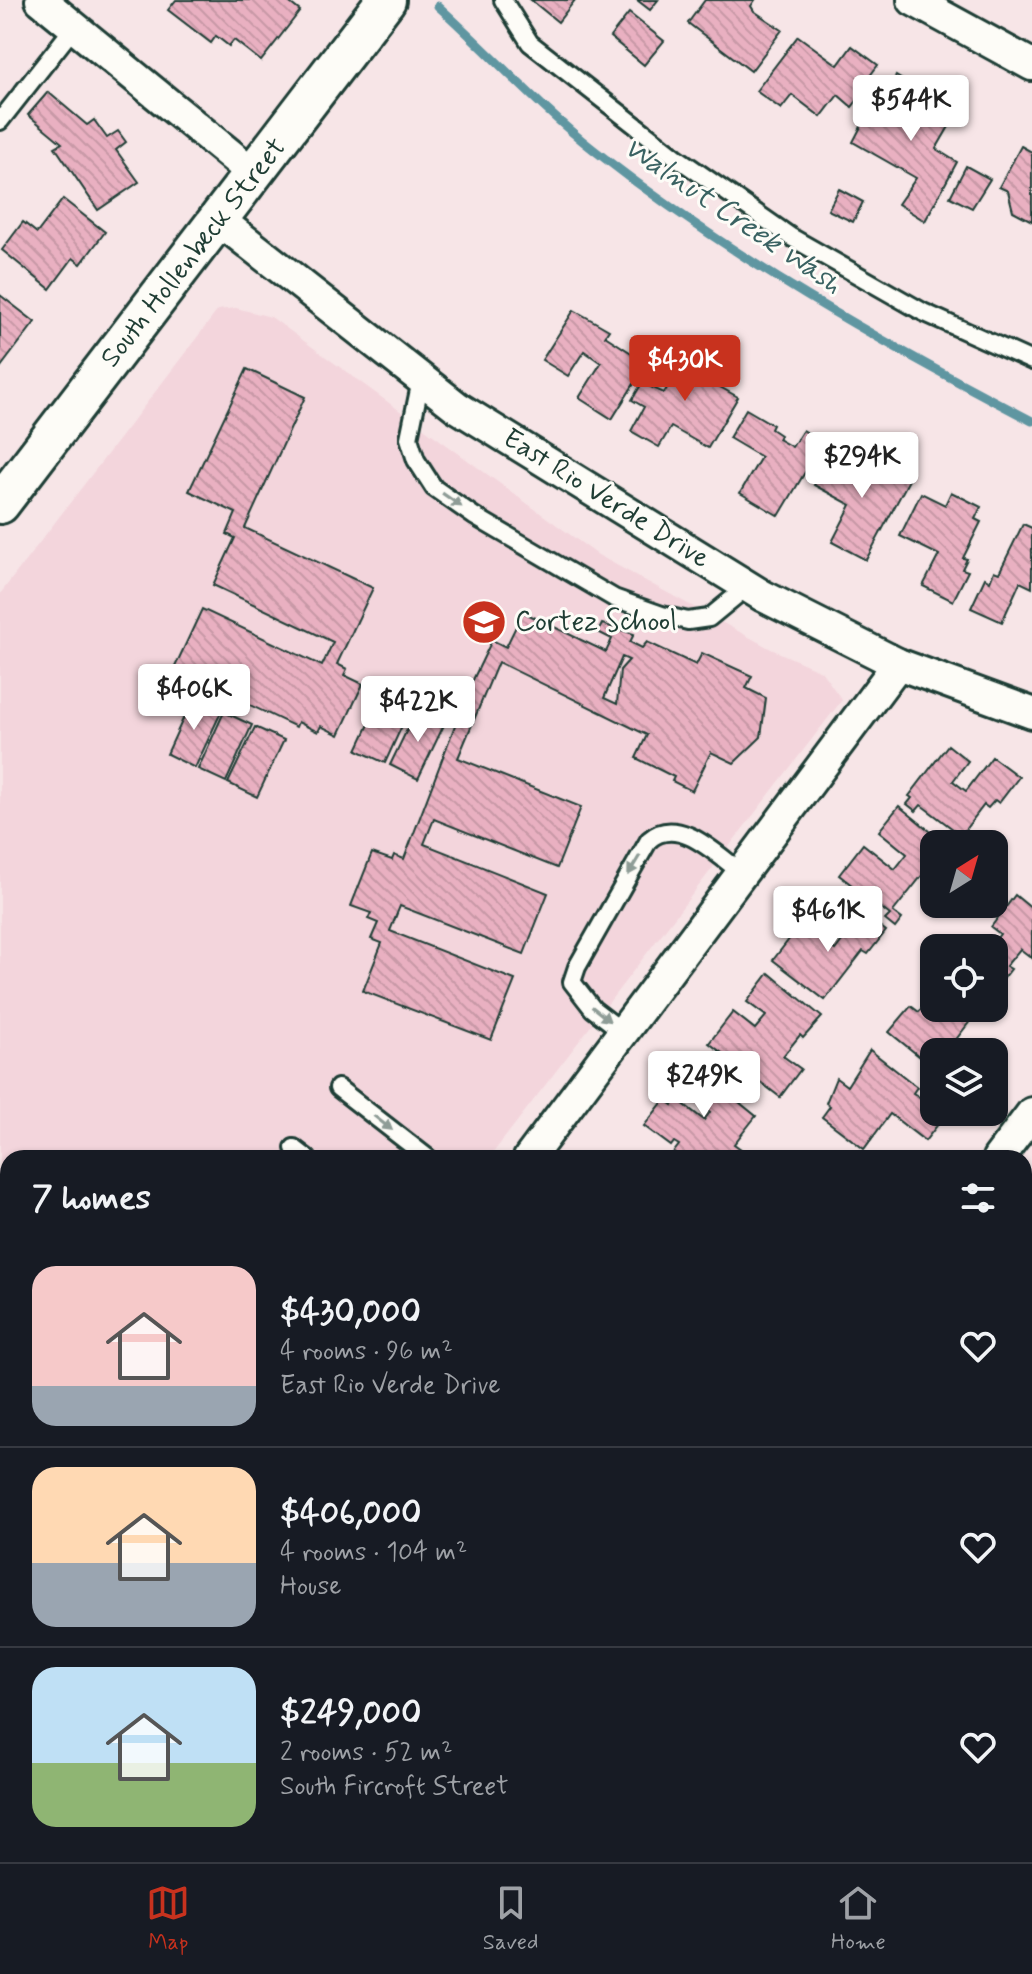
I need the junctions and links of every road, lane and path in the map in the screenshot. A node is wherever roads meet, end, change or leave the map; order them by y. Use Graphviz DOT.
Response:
graph roads {
  1 [pos="41,0"];
  2 [pos="386,0"];
  3 [pos="503,0"];
  4 [pos="913,0"];
  5 [pos="74,27"];
  6 [pos="1032,65"];
  7 [pos="0,121"];
  8 [pos="254,174"];
  9 [pos="219,220"];
  10 [pos="1032,361"];
  11 [pos="421,380"];
  12 [pos="0,504"];
  13 [pos="748,586"];
  14 [pos="898,664"];
  15 [pos="1032,713"];
  16 [pos="742,873"];
  17 [pos="623,1032"];
  18 [pos="338,1088"];
  19 [pos="1032,1113"];
  20 [pos="418,1150"];
  21 [pos="535,1150"];
  22 [pos="1004,1150"];
  1 -- 5 [label="street"];
  2 -- 8 [label="street, South Hollenbeck Street"];
  3 -- 10 [label="lane"];
  4 -- 6 [label="street"];
  5 -- 7 [label="lane"];
  5 -- 8 [label="street"];
  8 -- 9 [label="street, South Hollenbeck Street"];
  9 -- 11 [label="street, East Rio Verde Drive"];
  9 -- 12 [label="street, South Hollenbeck Street"];
  11 -- 13 [label="street, East Rio Verde Drive"];
  11 -- 13 [label="lane, one-way"];
  13 -- 14 [label="street, East Rio Verde Drive"];
  14 -- 15 [label="street, East Rio Verde Drive"];
  14 -- 16 [label="street"];
  16 -- 17 [label="street"];
  16 -- 17 [label="lane, one-way"];
  17 -- 21 [label="street"];
  18 -- 20 [label="lane, one-way"];
  19 -- 22 [label="street"];
}
